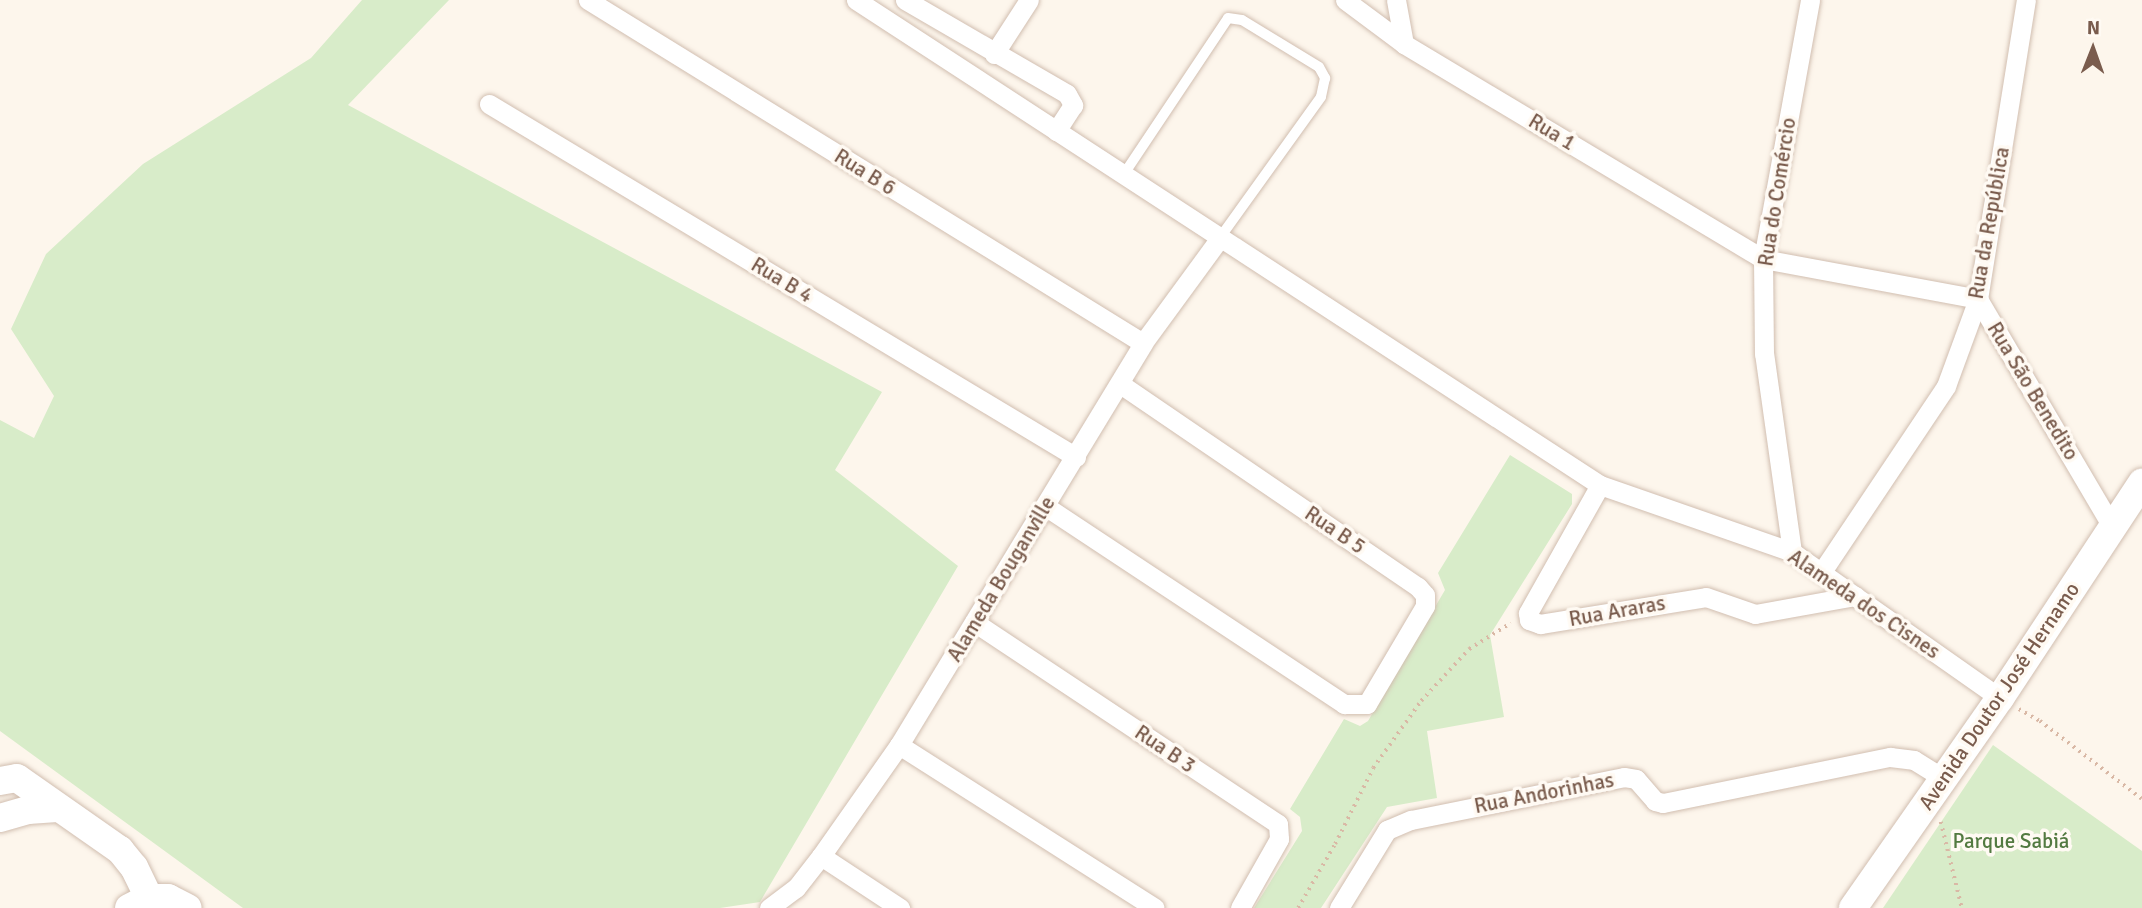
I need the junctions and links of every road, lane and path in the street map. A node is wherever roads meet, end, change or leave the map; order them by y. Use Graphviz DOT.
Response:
graph roads {
  1 [pos="588,0"];
  2 [pos="856,0"];
  3 [pos="905,0"];
  4 [pos="1029,0"];
  5 [pos="1345,0"];
  6 [pos="1395,0"];
  7 [pos="1810,0"];
  8 [pos="2026,0"];
  9 [pos="1404,44"];
  10 [pos="995,54"];
  11 [pos="489,104"];
  12 [pos="1056,131"];
  13 [pos="1124,174"];
  14 [pos="1219,239"];
  15 [pos="1763,259"];
  16 [pos="1978,299"];
  17 [pos="1143,343"];
  18 [pos="1120,384"];
  19 [pos="1076,457"];
  20 [pos="2142,483"];
  21 [pos="1600,485"];
  22 [pos="1045,506"];
  23 [pos="2113,528"];
  24 [pos="1792,552"];
  25 [pos="1821,573"];
  26 [pos="1855,596"];
  27 [pos="1528,613"];
  28 [pos="974,622"];
  29 [pos="2000,698"];
  30 [pos="899,745"];
  31 [pos="6,775"];
  32 [pos="1938,786"];
  33 [pos="2142,799"];
  34 [pos="57,808"];
  35 [pos="0,818"];
  36 [pos="821,856"];
  37 [pos="139,903"];
  38 [pos="188,908"];
  39 [pos="769,908"];
  40 [pos="900,908"];
  41 [pos="1155,908"];
  42 [pos="1240,908"];
  43 [pos="1298,908"];
  44 [pos="1339,908"];
  45 [pos="1853,908"];
  46 [pos="1962,908"];
  1 -- 17 [label="street, Rua B 6"];
  2 -- 12 [label="street"];
  3 -- 10 [label="street"];
  4 -- 10 [label="street"];
  5 -- 9 [label="street, Rua 1"];
  6 -- 9 [label="street"];
  7 -- 15 [label="street, Rua do Comércio"];
  8 -- 16 [label="street, Rua da República"];
  9 -- 15 [label="street, Rua 1"];
  10 -- 12 [label="street"];
  11 -- 19 [label="street, Rua B 4"];
  12 -- 13 [label="street"];
  13 -- 14 [label="street"];
  13 -- 14 [label="lane"];
  14 -- 17 [label="street, Alameda Bouganville"];
  14 -- 21 [label="street, Alameda dos Cisnes"];
  15 -- 16 [label="street, Rua São Benedito"];
  15 -- 24 [label="street, Rua do Comércio"];
  16 -- 23 [label="street, Rua São Benedito"];
  16 -- 25 [label="street, Rua da República"];
  17 -- 18 [label="street, Alameda Bouganville"];
  18 -- 19 [label="street, Alameda Bouganville"];
  18 -- 22 [label="street, Rua B 5"];
  19 -- 22 [label="street, Alameda Bouganville"];
  20 -- 23 [label="street, Avenida Doutor José Hernamo"];
  21 -- 24 [label="street, Alameda dos Cisnes"];
  21 -- 27 [label="street, Rua Araras"];
  22 -- 28 [label="street, Alameda Bouganville"];
  23 -- 29 [label="street, Avenida Doutor José Hernamo"];
  24 -- 25 [label="street, Alameda dos Cisnes"];
  25 -- 26 [label="street, Alameda dos Cisnes"];
  26 -- 27 [label="street, Rua Araras"];
  26 -- 29 [label="street, Alameda dos Cisnes"];
  27 -- 43 [label="path"];
  28 -- 30 [label="street, Alameda Bouganville"];
  28 -- 42 [label="street, Rua B 3"];
  29 -- 32 [label="street, Avenida Doutor José Hernamo"];
  29 -- 33 [label="path"];
  30 -- 36 [label="street, Alameda Bouganville"];
  30 -- 41 [label="street"];
  31 -- 34 [label="street"];
  32 -- 44 [label="street, Rua Andorinhas"];
  32 -- 45 [label="street, Avenida Doutor José Hernamo"];
  32 -- 46 [label="path"];
  34 -- 35 [label="street"];
  34 -- 37 [label="street"];
  36 -- 39 [label="street, Alameda Bouganville"];
  36 -- 40 [label="street"];
  37 -- 38 [label="street"];
}
